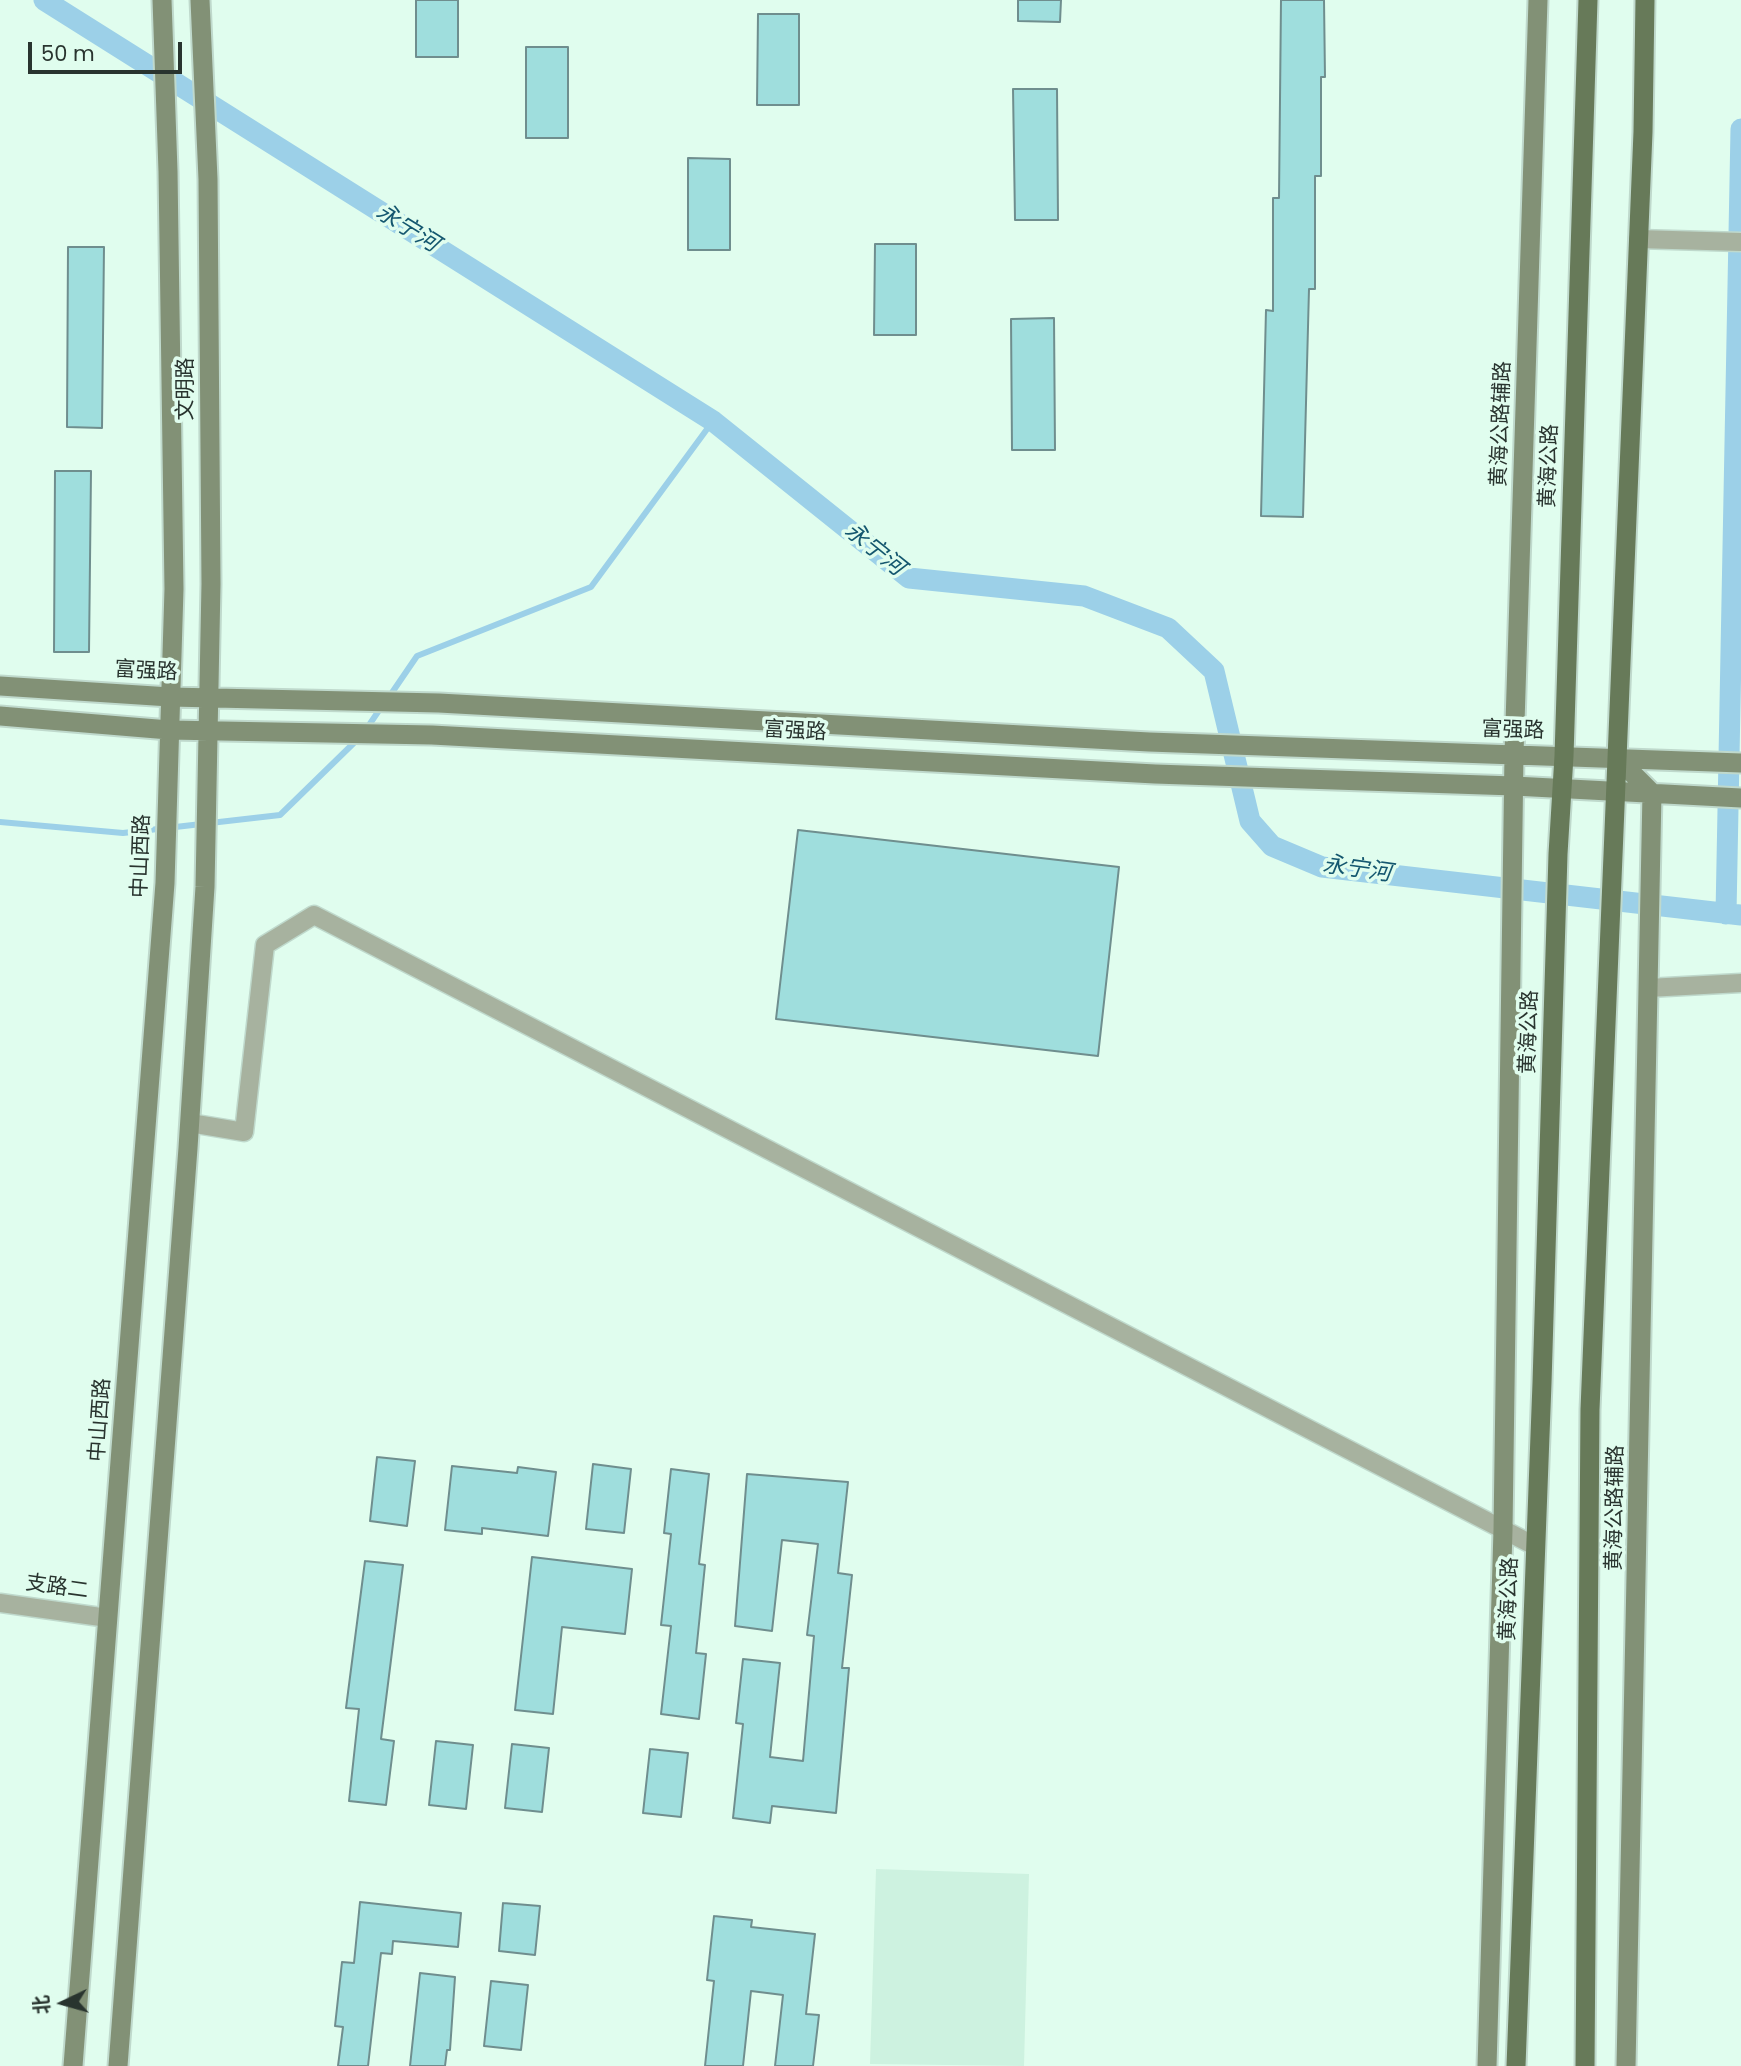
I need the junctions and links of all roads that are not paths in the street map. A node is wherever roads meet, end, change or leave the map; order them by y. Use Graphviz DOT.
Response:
graph roads {
  1 [pos="162,0"];
  2 [pos="200,0"];
  3 [pos="1538,0"];
  4 [pos="1588,0"];
  5 [pos="1645,0"];
  6 [pos="1638,239"];
  7 [pos="1741,242"];
  8 [pos="0,686"];
  9 [pos="170,697"];
  10 [pos="209,697"];
  11 [pos="0,716"];
  12 [pos="169,730"];
  13 [pos="208,730"];
  14 [pos="1514,754"];
  15 [pos="1564,756"];
  16 [pos="1617,758"];
  17 [pos="1741,763"];
  18 [pos="168,778"];
  19 [pos="1514,786"];
  20 [pos="1563,788"];
  21 [pos="1617,791"];
  22 [pos="1652,793"];
  23 [pos="1741,797"];
  24 [pos="1741,983"];
  25 [pos="1648,988"];
  26 [pos="190,1123"];
  27 [pos="1503,1530"];
  28 [pos="1535,1546"];
  29 [pos="0,1603"];
  30 [pos="108,1618"];
  31 [pos="73,2066"];
  32 [pos="118,2066"];
  33 [pos="1487,2066"];
  34 [pos="1516,2066"];
  35 [pos="1585,2066"];
  36 [pos="1626,2066"];
  1 -- 9 [label="main road, 文明路"];
  2 -- 10 [label="main road, 文明路"];
  3 -- 14 [label="main road, 黄海公路辅路"];
  4 -- 15 [label="main road, 黄海公路"];
  5 -- 6 [label="main road"];
  6 -- 7 [label="street"];
  6 -- 16 [label="main road"];
  8 -- 9 [label="main road, 富强路"];
  9 -- 10 [label="main road, 富强路"];
  9 -- 12 [label="main road, 文明路"];
  10 -- 13 [label="main road, 文明路"];
  10 -- 14 [label="main road, 富强路"];
  11 -- 12 [label="main road"];
  12 -- 13 [label="main road"];
  12 -- 18 [label="main road, 文明路"];
  13 -- 19 [label="main road, 富强路"];
  13 -- 26 [label="main road, 文明路"];
  14 -- 15 [label="main road, 富强路"];
  14 -- 19 [label="main road, 黄海公路辅路"];
  15 -- 16 [label="main road, 富强路"];
  15 -- 20 [label="main road, 黄海公路"];
  16 -- 17 [label="main road, 富强路"];
  16 -- 21 [label="main road"];
  16 -- 22 [label="main road"];
  18 -- 30 [label="main road, 中山西路"];
  19 -- 20 [label="main road"];
  19 -- 27 [label="main road, 黄海公路辅路"];
  20 -- 21 [label="main road"];
  20 -- 28 [label="main road, 黄海公路"];
  21 -- 22 [label="main road"];
  21 -- 35 [label="main road"];
  22 -- 23 [label="main road"];
  22 -- 25 [label="main road, 黄海公路辅路"];
  24 -- 25 [label="street"];
  25 -- 36 [label="main road, 黄海公路辅路"];
  26 -- 27 [label="street"];
  26 -- 32 [label="main road"];
  27 -- 28 [label="street"];
  27 -- 33 [label="main road"];
  28 -- 34 [label="main road, 黄海公路"];
  29 -- 30 [label="street, 支路二"];
  30 -- 31 [label="main road, 中山西路"];
}
